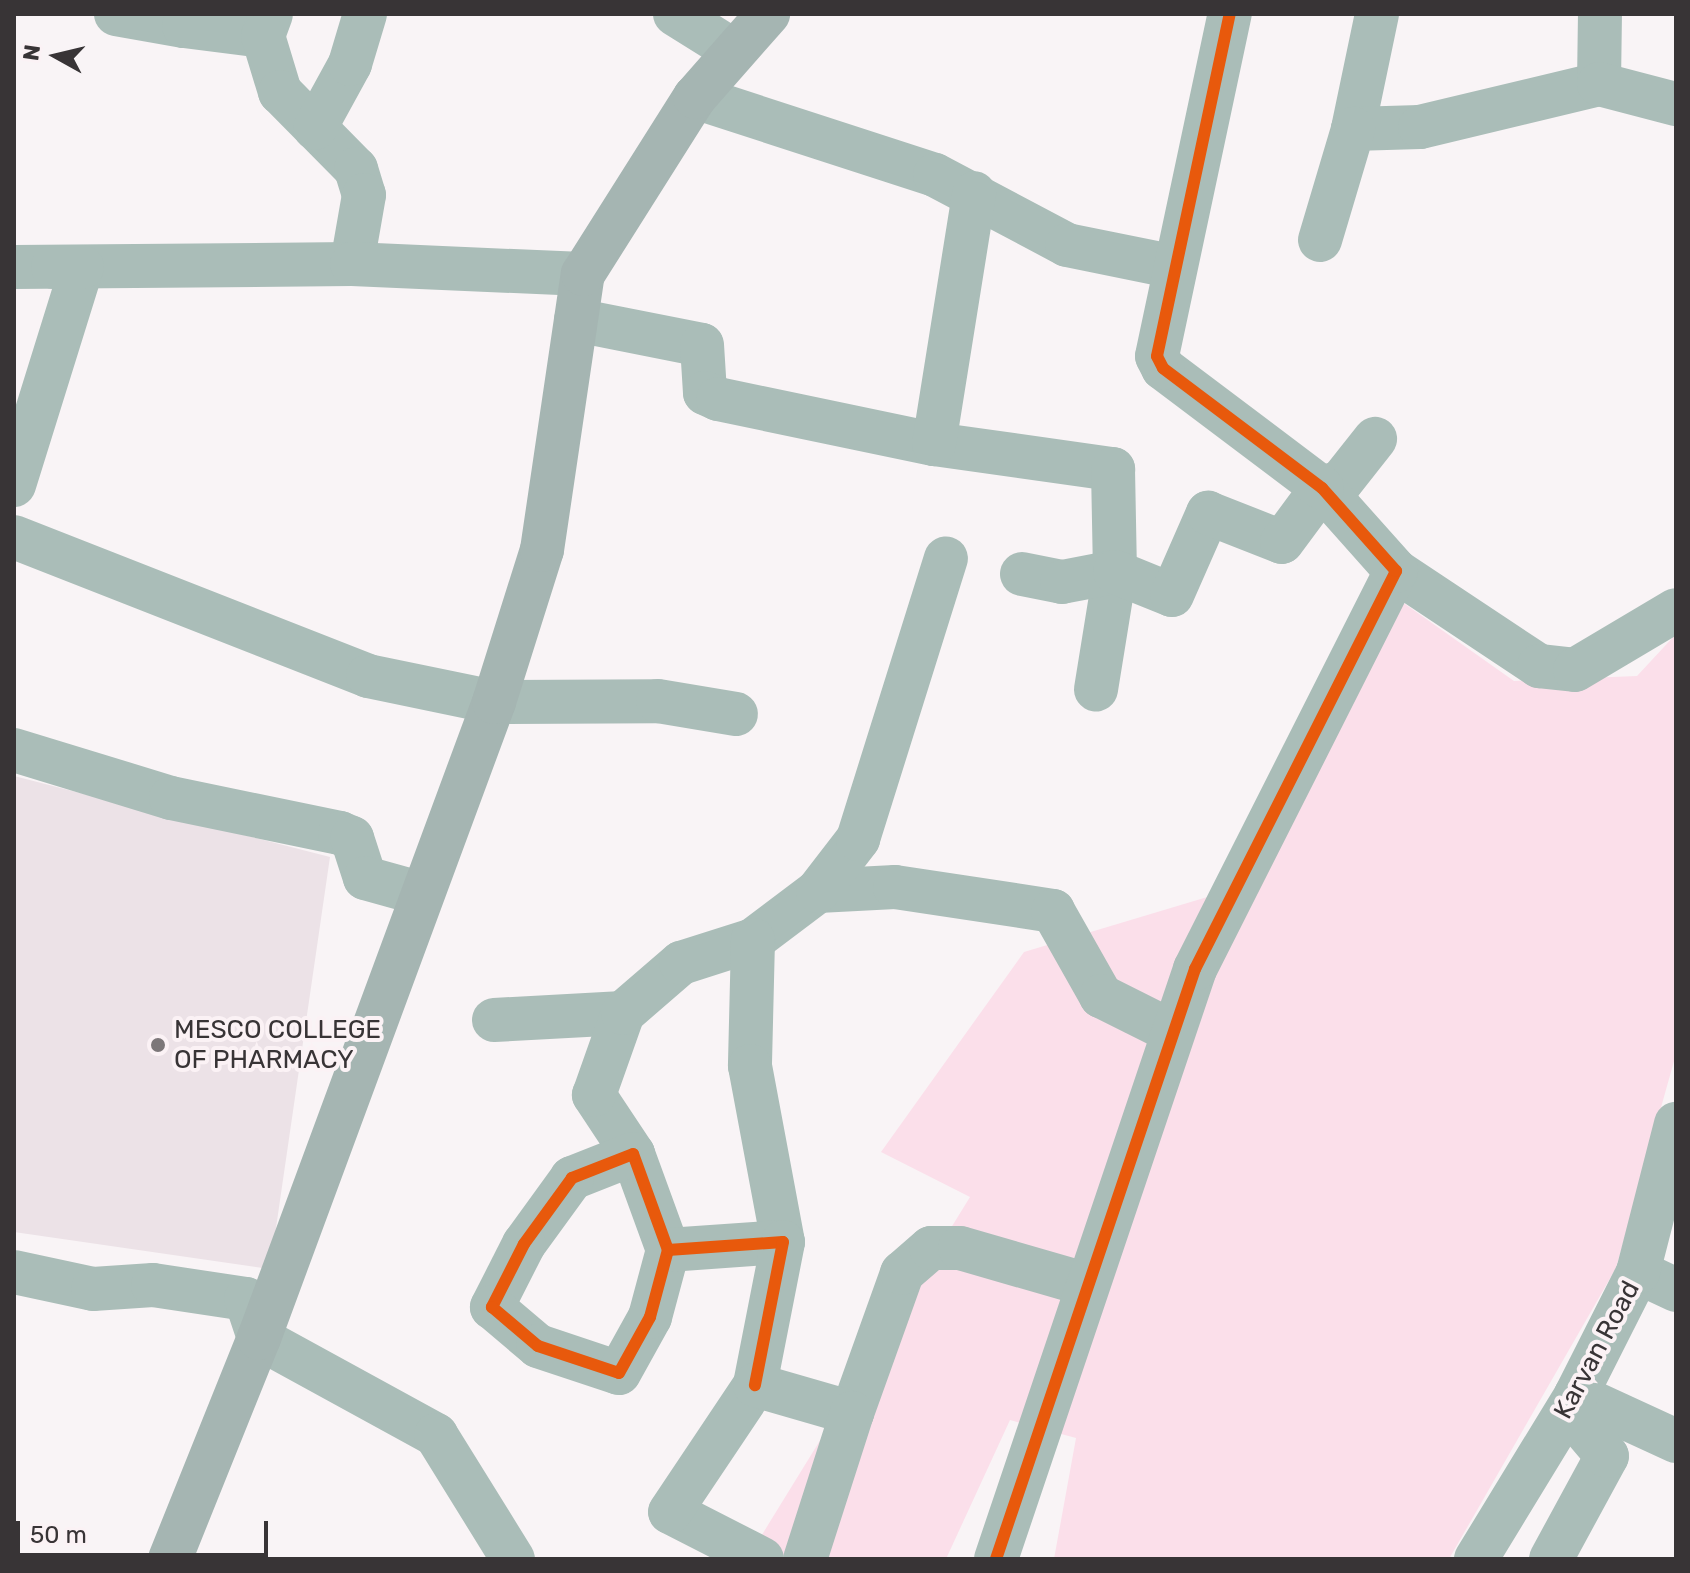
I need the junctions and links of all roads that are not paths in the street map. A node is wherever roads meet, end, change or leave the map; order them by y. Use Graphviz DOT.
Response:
graph roads {
  1 [pos="116,14"];
  2 [pos="365,14"];
  3 [pos="675,14"];
  4 [pos="768,14"];
  5 [pos="1230,14"];
  6 [pos="1377,14"];
  7 [pos="1600,14"];
  8 [pos="186,20"];
  9 [pos="267,25"];
  10 [pos="734,51"];
  11 [pos="1599,84"];
  12 [pos="695,97"];
  13 [pos="1676,104"];
  14 [pos="315,128"];
  15 [pos="1353,129"];
  16 [pos="974,193"];
  17 [pos="1320,240"];
  18 [pos="352,264"];
  19 [pos="17,267"];
  20 [pos="1175,267"];
  21 [pos="583,274"];
  22 [pos="576,320"];
  23 [pos="1375,439"];
  24 [pos="934,444"];
  25 [pos="14,485"];
  26 [pos="1322,488"];
  27 [pos="14,537"];
  28 [pos="946,559"];
  29 [pos="1396,571"];
  30 [pos="1115,572"];
  31 [pos="1022,574"];
  32 [pos="1676,610"];
  33 [pos="1096,689"];
  34 [pos="494,702"];
  35 [pos="736,714"];
  36 [pos="14,750"];
  37 [pos="818,891"];
  38 [pos="419,893"];
  39 [pos="753,940"];
  40 [pos="623,1013"];
  41 [pos="494,1020"];
  42 [pos="1171,1031"];
  43 [pos="1676,1124"];
  44 [pos="633,1154"];
  45 [pos="783,1242"];
  46 [pos="668,1250"];
  47 [pos="14,1272"];
  48 [pos="1657,1281"];
  49 [pos="1088,1285"];
  50 [pos="259,1338"];
  51 [pos="755,1385"];
  52 [pos="1572,1402"];
  53 [pos="852,1413"];
  54 [pos="1676,1441"];
  55 [pos="170,1559"];
  56 [pos="513,1559"];
  57 [pos="762,1559"];
  58 [pos="805,1559"];
  59 [pos="996,1559"];
  60 [pos="1476,1559"];
  61 [pos="1551,1559"];
  1 -- 8 [label="street"];
  2 -- 14 [label="street"];
  3 -- 10 [label="street"];
  4 -- 10 [label="main road"];
  5 -- 20 [label="street"];
  6 -- 15 [label="street"];
  7 -- 11 [label="street"];
  8 -- 9 [label="street"];
  9 -- 14 [label="street"];
  10 -- 12 [label="main road"];
  11 -- 13 [label="street"];
  11 -- 15 [label="street"];
  12 -- 16 [label="street"];
  12 -- 21 [label="main road"];
  14 -- 18 [label="street"];
  15 -- 17 [label="street"];
  16 -- 20 [label="street"];
  16 -- 24 [label="street"];
  18 -- 19 [label="street"];
  18 -- 21 [label="street"];
  19 -- 25 [label="street"];
  20 -- 26 [label="street"];
  21 -- 22 [label="main road"];
  22 -- 24 [label="street"];
  22 -- 34 [label="main road"];
  23 -- 26 [label="street"];
  24 -- 30 [label="street"];
  26 -- 29 [label="street"];
  26 -- 30 [label="street"];
  27 -- 34 [label="street"];
  28 -- 37 [label="street"];
  29 -- 32 [label="street"];
  29 -- 42 [label="street"];
  30 -- 31 [label="street"];
  30 -- 33 [label="street"];
  34 -- 35 [label="street"];
  34 -- 38 [label="main road"];
  36 -- 38 [label="street"];
  37 -- 39 [label="street"];
  37 -- 42 [label="street"];
  38 -- 50 [label="main road"];
  39 -- 40 [label="street"];
  39 -- 45 [label="street"];
  40 -- 41 [label="street"];
  40 -- 44 [label="street"];
  42 -- 49 [label="street"];
  43 -- 48 [label="street, Karvan Road"];
  44 -- 46 [label="street"];
  44 -- 46 [label="street"];
  45 -- 46 [label="street"];
  45 -- 51 [label="street"];
  47 -- 50 [label="street"];
  48 -- 52 [label="street, Karvan Road"];
  49 -- 53 [label="street"];
  49 -- 59 [label="street"];
  50 -- 55 [label="main road"];
  50 -- 56 [label="street"];
  51 -- 53 [label="street"];
  51 -- 57 [label="street"];
  52 -- 54 [label="street"];
  52 -- 60 [label="street, Karvan Road"];
  52 -- 61 [label="street"];
  53 -- 58 [label="street"];
}
